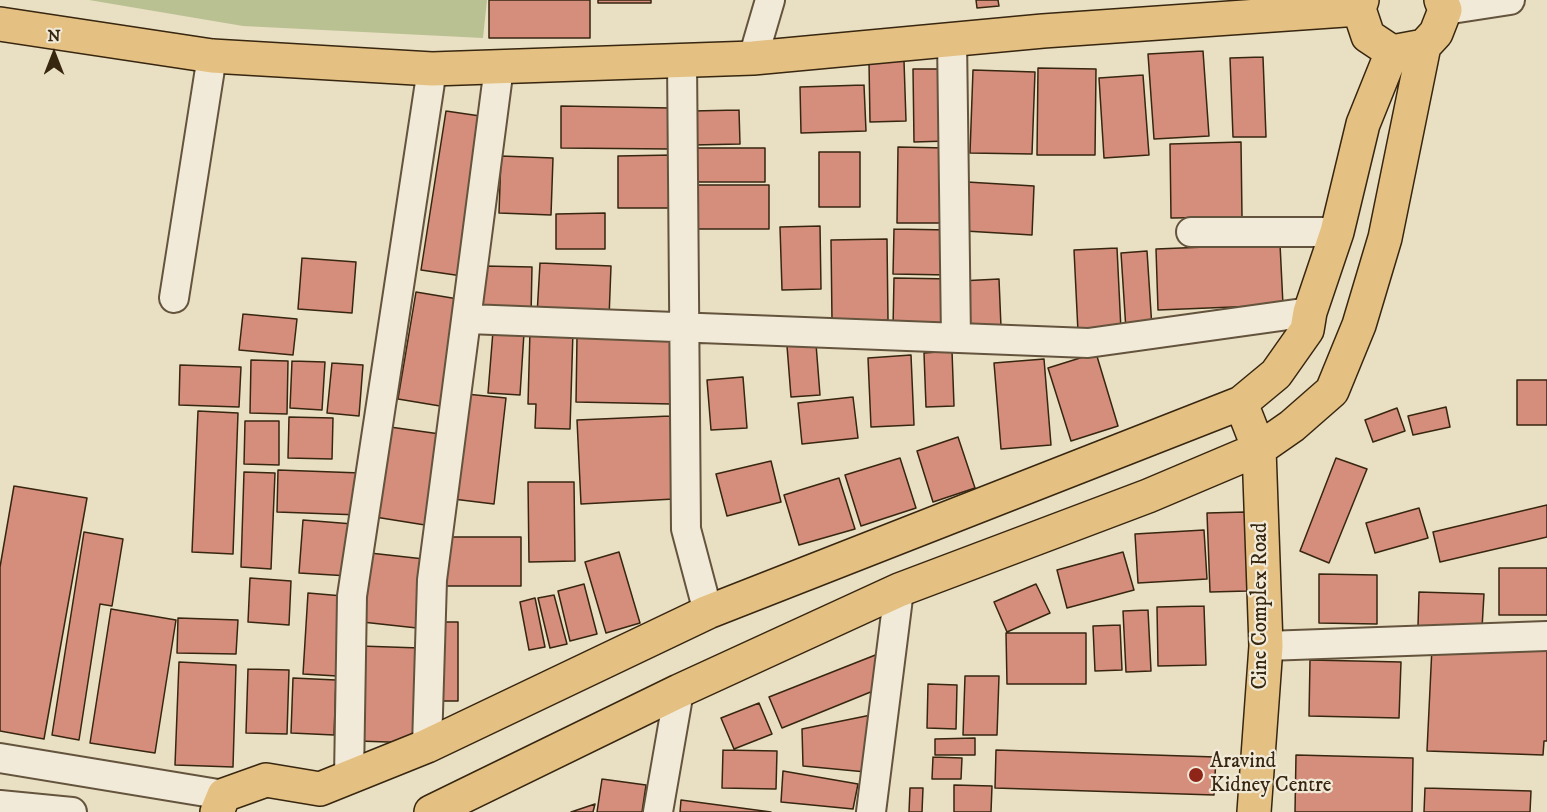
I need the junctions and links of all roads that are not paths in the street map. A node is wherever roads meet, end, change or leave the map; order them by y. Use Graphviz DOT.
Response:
graph roads {
  1 [pos="770,0"];
  2 [pos="1510,0"];
  3 [pos="1361,4"];
  4 [pos="1443,5"];
  5 [pos="0,24"];
  6 [pos="952,39"];
  7 [pos="1424,46"];
  8 [pos="1392,52"];
  9 [pos="212,56"];
  10 [pos="753,57"];
  11 [pos="682,60"];
  12 [pos="499,67"];
  13 [pos="432,69"];
  14 [pos="1191,232"];
  15 [pos="1337,232"];
  16 [pos="174,298"];
  17 [pos="1310,312"];
  18 [pos="468,319"];
  19 [pos="684,329"];
  20 [pos="956,338"];
  21 [pos="1241,403"];
  22 [pos="1259,449"];
  23 [pos="899,590"];
  24 [pos="708,612"];
  25 [pos="1547,636"];
  26 [pos="1266,646"];
  27 [pos="679,691"];
  28 [pos="427,746"];
  29 [pos="0,758"];
  30 [pos="331,793"];
  31 [pos="221,804"];
  32 [pos="0,805"];
  33 [pos="72,812"];
  34 [pos="430,812"];
  35 [pos="658,812"];
  36 [pos="871,812"];
  37 [pos="1254,812"];
  1 -- 10 [label="street"];
  2 -- 4 [label="street"];
  3 -- 6 [label="main road"];
  3 -- 8 [label="main road"];
  4 -- 7 [label="main road"];
  5 -- 9 [label="main road"];
  6 -- 10 [label="main road"];
  6 -- 20 [label="street"];
  7 -- 8 [label="main road"];
  7 -- 22 [label="main road"];
  8 -- 15 [label="main road"];
  9 -- 13 [label="main road"];
  9 -- 16 [label="street"];
  10 -- 11 [label="main road"];
  11 -- 12 [label="main road"];
  11 -- 19 [label="street"];
  12 -- 13 [label="main road"];
  12 -- 18 [label="street"];
  13 -- 30 [label="street"];
  14 -- 15 [label="street"];
  15 -- 17 [label="main road"];
  17 -- 20 [label="street"];
  17 -- 21 [label="main road"];
  18 -- 19 [label="street"];
  18 -- 28 [label="street"];
  19 -- 20 [label="street"];
  19 -- 24 [label="street"];
  21 -- 22 [label="main road, Cine Complex Road"];
  21 -- 24 [label="main road"];
  22 -- 23 [label="main road"];
  22 -- 26 [label="main road, Cine Complex Road"];
  23 -- 27 [label="main road"];
  23 -- 36 [label="street"];
  24 -- 28 [label="main road"];
  25 -- 26 [label="street"];
  26 -- 37 [label="main road, Cine Complex Road"];
  27 -- 34 [label="main road"];
  27 -- 35 [label="street"];
  28 -- 30 [label="main road"];
  29 -- 31 [label="street"];
  30 -- 31 [label="main road"];
  32 -- 33 [label="street"];
}
